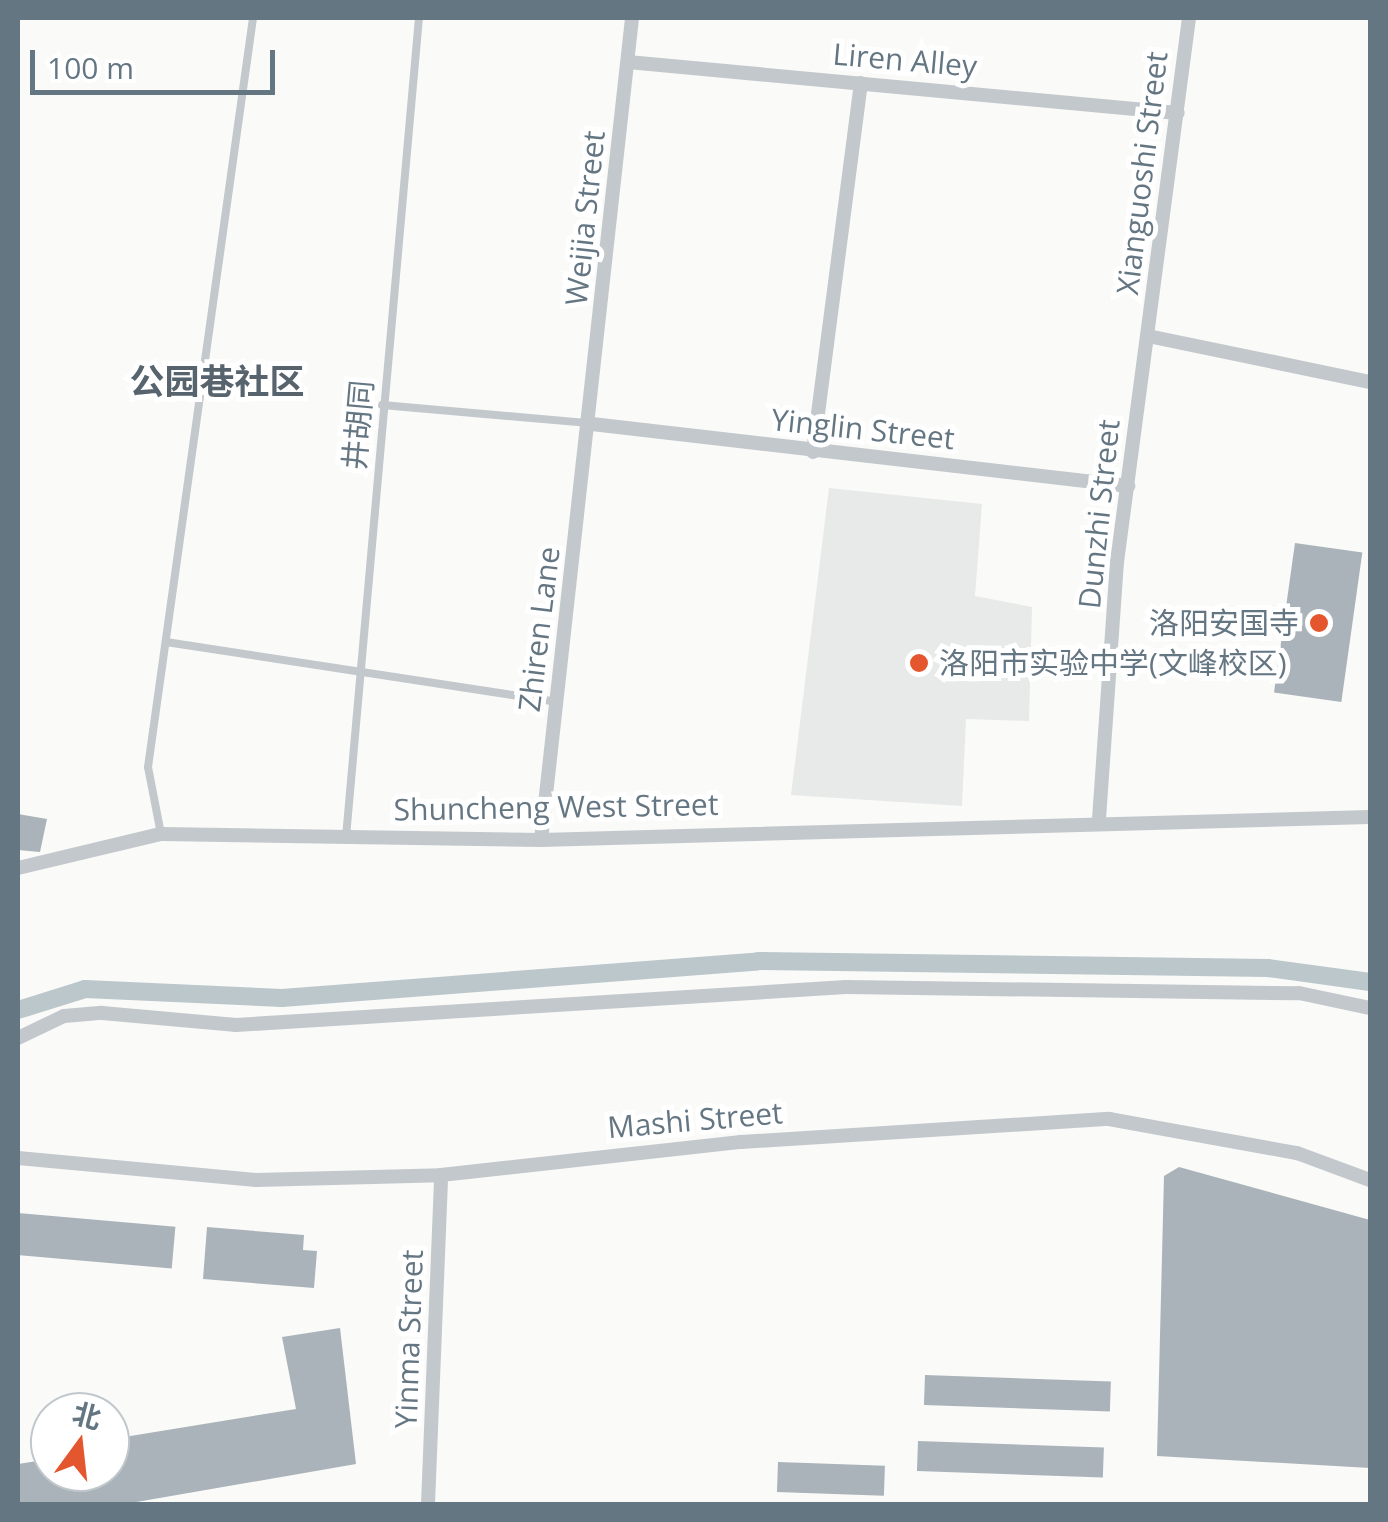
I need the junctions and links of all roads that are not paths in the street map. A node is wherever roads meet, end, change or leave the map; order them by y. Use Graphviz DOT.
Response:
graph roads {
  1 [pos="252,18"];
  2 [pos="419,18"];
  3 [pos="632,18"];
  4 [pos="1189,18"];
  5 [pos="628,62"];
  6 [pos="861,83"];
  7 [pos="1178,113"];
  8 [pos="1148,336"];
  9 [pos="1370,382"];
  10 [pos="382,405"];
  11 [pos="592,424"];
  12 [pos="813,452"];
  13 [pos="1128,486"];
  14 [pos="166,642"];
  15 [pos="360,668"];
  16 [pos="558,702"];
  17 [pos="1370,817"];
  18 [pos="1099,820"];
  19 [pos="161,834"];
  20 [pos="346,836"];
  21 [pos="541,840"];
  22 [pos="18,868"];
  23 [pos="1370,1008"];
  24 [pos="18,1038"];
  25 [pos="18,1158"];
  26 [pos="442,1174"];
  27 [pos="1370,1180"];
  28 [pos="428,1504"];
  1 -- 14 [label="lane"];
  2 -- 10 [label="lane, 井胡同"];
  3 -- 5 [label="street, Weijia Street"];
  4 -- 7 [label="street, Xianguoshi Street"];
  5 -- 6 [label="street, Liren Alley"];
  5 -- 11 [label="street, Weijia Street"];
  6 -- 7 [label="street, Liren Alley"];
  6 -- 12 [label="street"];
  7 -- 8 [label="street, Xianguoshi Street"];
  8 -- 9 [label="street"];
  8 -- 13 [label="street, Dunzhi Street"];
  10 -- 11 [label="lane"];
  10 -- 15 [label="lane, 井胡同"];
  11 -- 12 [label="street, Yinglin Street"];
  11 -- 16 [label="street, Zhiren Lane"];
  12 -- 13 [label="street, Yinglin Street"];
  13 -- 18 [label="street, Dunzhi Street"];
  14 -- 15 [label="lane"];
  14 -- 19 [label="lane"];
  15 -- 16 [label="lane"];
  15 -- 20 [label="lane, 井胡同"];
  16 -- 21 [label="street, Zhiren Lane"];
  17 -- 18 [label="street, Shuncheng West Street"];
  18 -- 21 [label="street, Shuncheng West Street"];
  19 -- 20 [label="street, Shuncheng West Street"];
  19 -- 22 [label="street, Shuncheng West Street"];
  20 -- 21 [label="street, Shuncheng West Street"];
  23 -- 24 [label="street"];
  25 -- 26 [label="street, Mashi Street"];
  26 -- 27 [label="street, Mashi Street"];
  26 -- 28 [label="street, Yinma Street"];
}
